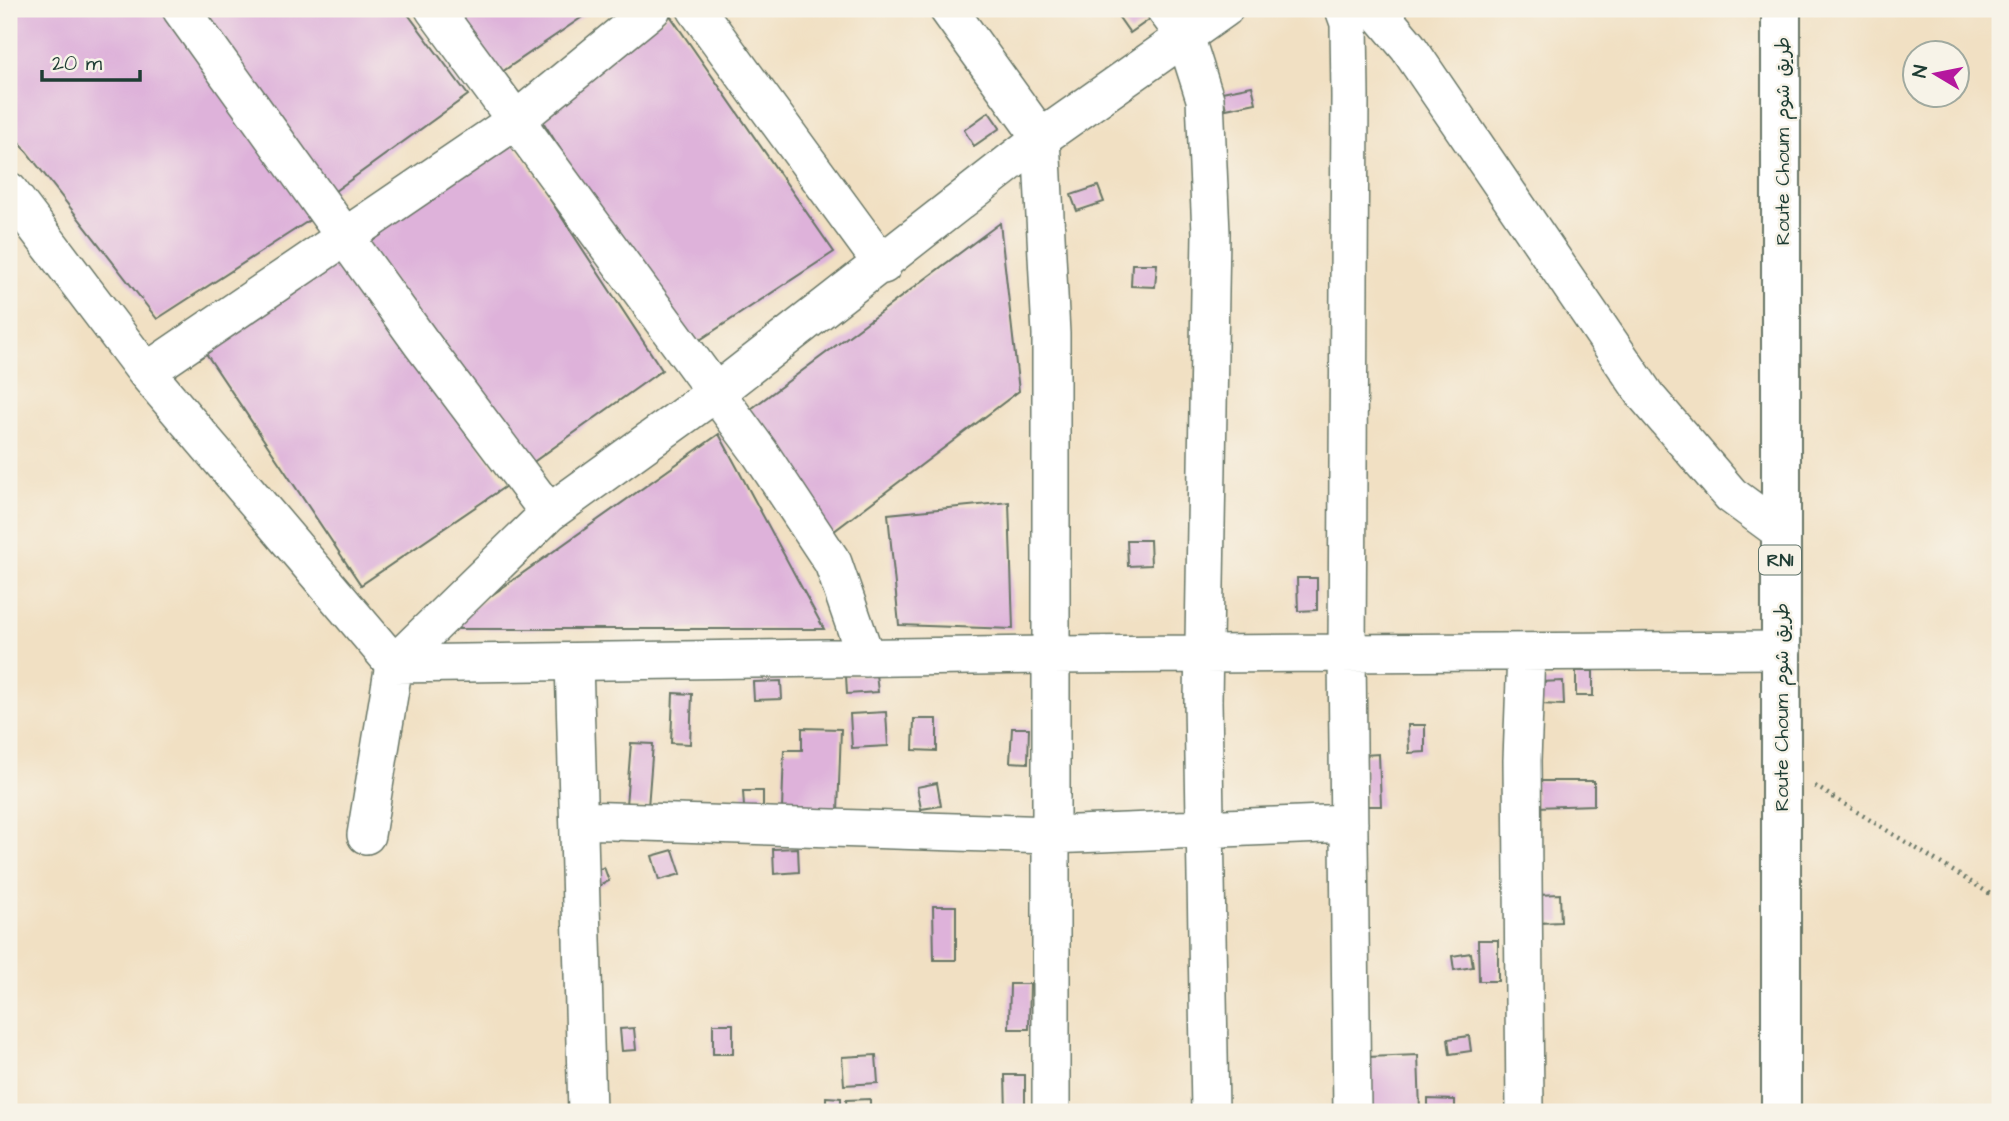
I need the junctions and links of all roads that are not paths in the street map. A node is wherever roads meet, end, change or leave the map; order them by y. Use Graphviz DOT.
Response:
graph roads {
  1 [pos="181,9"];
  2 [pos="435,9"];
  3 [pos="652,9"];
  4 [pos="696,9"];
  5 [pos="948,9"];
  6 [pos="1224,9"];
  7 [pos="1344,9"];
  8 [pos="1376,9"];
  9 [pos="1782,9"];
  10 [pos="1175,22"];
  11 [pos="515,121"];
  12 [pos="1041,138"];
  13 [pos="9,191"];
  14 [pos="345,237"];
  15 [pos="883,265"];
  16 [pos="146,372"];
  17 [pos="715,393"];
  18 [pos="549,513"];
  19 [pos="1780,531"];
  20 [pos="1782,650"];
  21 [pos="1526,653"];
  22 [pos="1206,654"];
  23 [pos="1347,654"];
  24 [pos="1051,655"];
  25 [pos="866,658"];
  26 [pos="574,663"];
  27 [pos="394,664"];
  28 [pos="580,820"];
  29 [pos="1349,824"];
  30 [pos="1206,827"];
  31 [pos="366,835"];
  32 [pos="1051,835"];
  33 [pos="587,1112"];
  34 [pos="1051,1112"];
  35 [pos="1210,1112"];
  36 [pos="1352,1112"];
  37 [pos="1525,1112"];
  38 [pos="1781,1112"];
  1 -- 14 [label="street"];
  2 -- 11 [label="street"];
  3 -- 11 [label="street"];
  4 -- 15 [label="street"];
  5 -- 12 [label="street"];
  6 -- 10 [label="street"];
  7 -- 23 [label="street"];
  8 -- 19 [label="street"];
  9 -- 19 [label="highway, Route Choum طريق شوم / RN1"];
  10 -- 12 [label="street"];
  10 -- 22 [label="street"];
  11 -- 14 [label="street"];
  11 -- 17 [label="street"];
  12 -- 15 [label="street"];
  12 -- 24 [label="street"];
  13 -- 16 [label="street"];
  14 -- 16 [label="street"];
  14 -- 18 [label="street"];
  15 -- 17 [label="street"];
  16 -- 27 [label="street"];
  17 -- 18 [label="street"];
  17 -- 25 [label="street"];
  18 -- 27 [label="street"];
  19 -- 20 [label="highway, Route Choum طريق شوم / RN1"];
  20 -- 21 [label="street"];
  20 -- 38 [label="highway, Route Choum طريق شوم / RN1"];
  21 -- 23 [label="street"];
  21 -- 37 [label="street"];
  22 -- 23 [label="street"];
  22 -- 24 [label="street"];
  22 -- 30 [label="street"];
  23 -- 29 [label="street"];
  24 -- 25 [label="street"];
  24 -- 32 [label="street"];
  25 -- 26 [label="street"];
  26 -- 27 [label="street"];
  26 -- 28 [label="street"];
  27 -- 31 [label="street"];
  28 -- 32 [label="street"];
  28 -- 33 [label="street"];
  29 -- 30 [label="street"];
  29 -- 36 [label="street"];
  30 -- 32 [label="street"];
  30 -- 35 [label="street"];
  32 -- 34 [label="street"];
}
